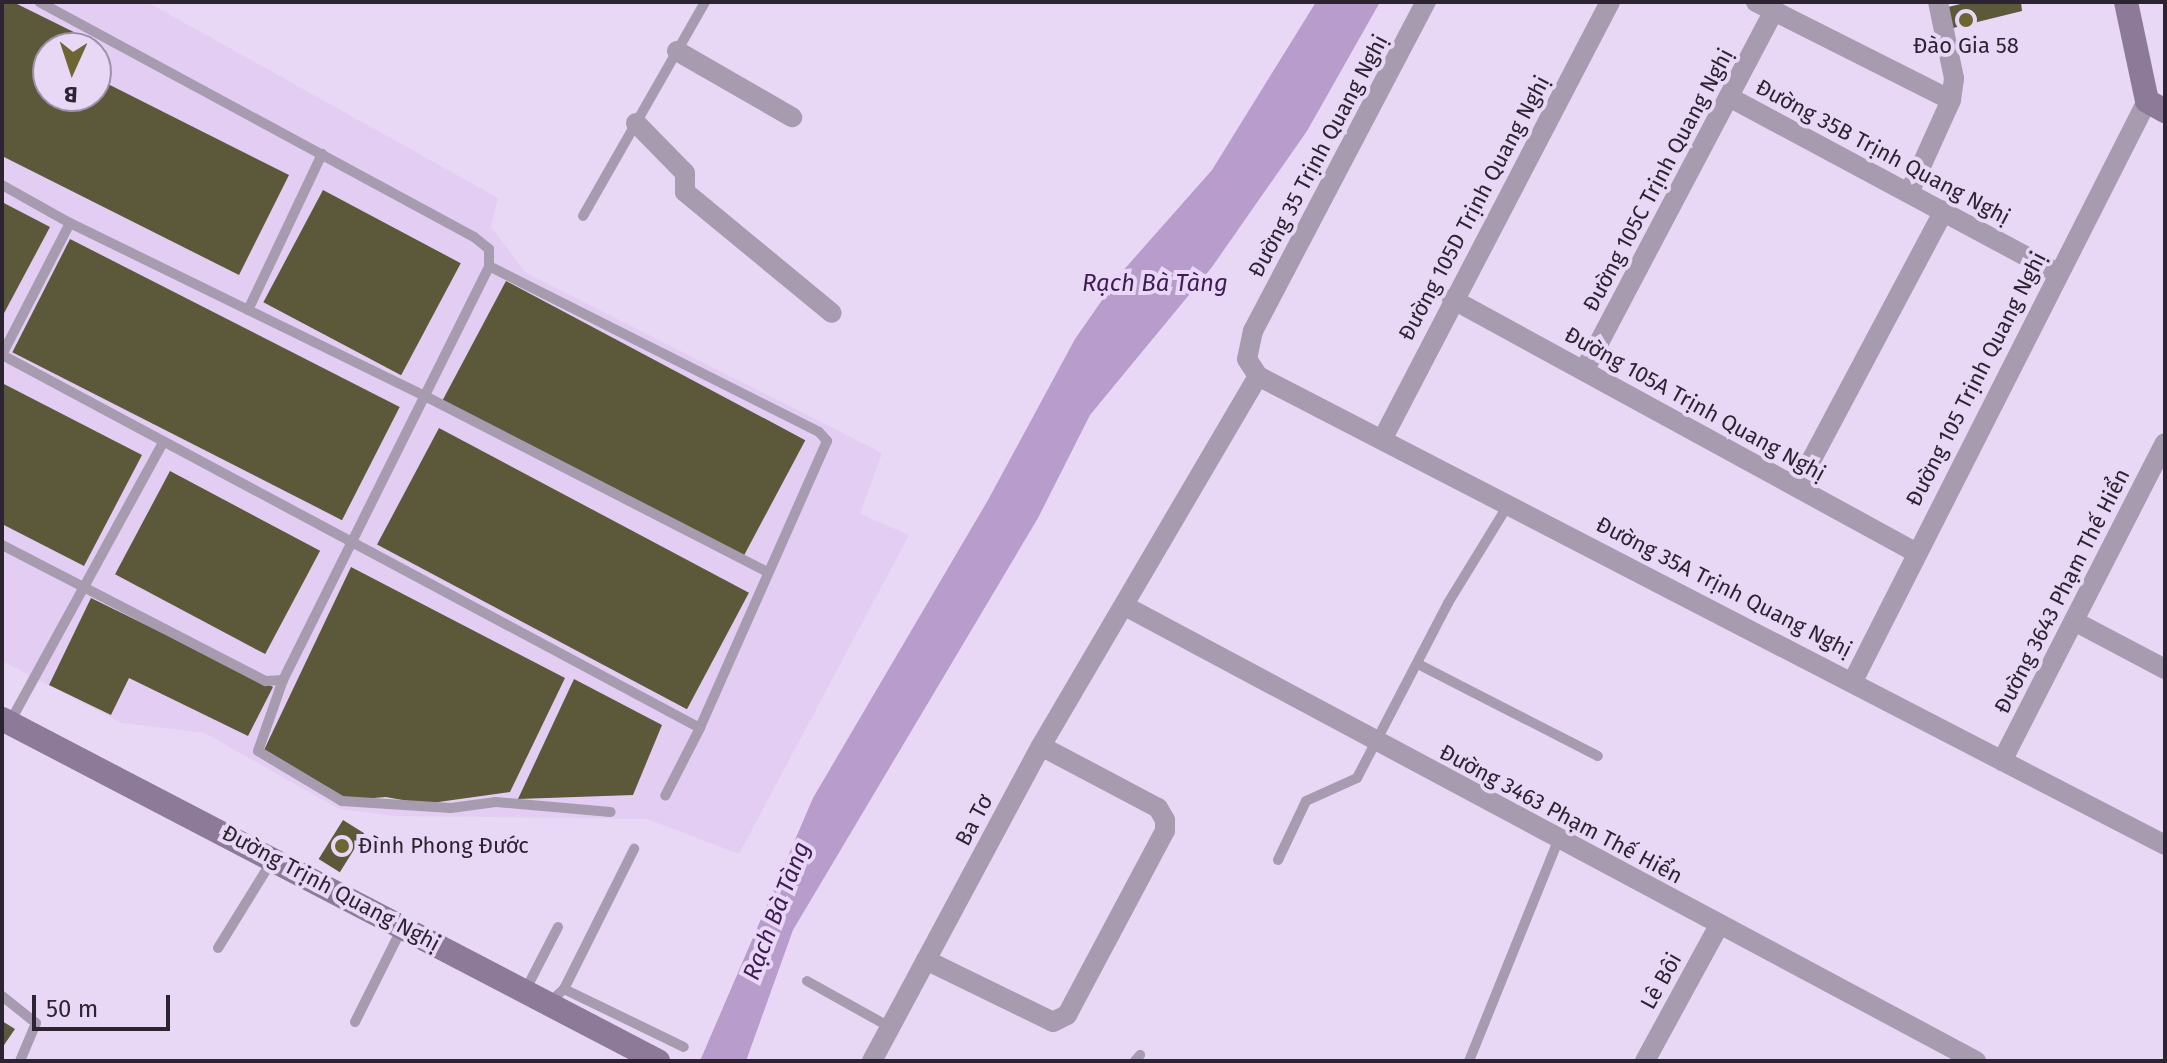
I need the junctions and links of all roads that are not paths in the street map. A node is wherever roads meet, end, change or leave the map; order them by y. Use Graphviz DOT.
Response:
graph roads {
  1 [pos="40,2"];
  2 [pos="705,2"];
  3 [pos="1426,2"];
  4 [pos="1610,2"];
  5 [pos="1938,2"];
  6 [pos="2126,2"];
  7 [pos="1765,6"];
  8 [pos="677,51"];
  9 [pos="1729,97"];
  10 [pos="1951,100"];
  11 [pos="2156,106"];
  12 [pos="792,117"];
  13 [pos="636,123"];
  14 [pos="322,154"];
  15 [pos="2,185"];
  16 [pos="1909,193"];
  17 [pos="1944,211"];
  18 [pos="583,216"];
  19 [pos="70,223"];
  20 [pos="489,266"];
  21 [pos="2057,273"];
  22 [pos="1452,299"];
  23 [pos="248,310"];
  24 [pos="832,313"];
  25 [pos="2,355"];
  26 [pos="1584,371"];
  27 [pos="1258,376"];
  28 [pos="423,395"];
  29 [pos="1383,438"];
  30 [pos="163,443"];
  31 [pos="2165,443"];
  32 [pos="1797,487"];
  33 [pos="1510,502"];
  34 [pos="350,542"];
  35 [pos="2,545"];
  36 [pos="1915,552"];
  37 [pos="767,572"];
  38 [pos="83,587"];
  39 [pos="1125,606"];
  40 [pos="2074,621"];
  41 [pos="1418,664"];
  42 [pos="2165,669"];
  43 [pos="283,680"];
  44 [pos="1853,681"];
  45 [pos="6,721"];
  46 [pos="700,728"];
  47 [pos="1377,744"];
  48 [pos="1041,746"];
  49 [pos="1598,756"];
  50 [pos="2002,761"];
  51 [pos="665,796"];
  52 [pos="611,812"];
  53 [pos="1558,841"];
  54 [pos="2165,845"];
  55 [pos="634,849"];
  56 [pos="274,858"];
  57 [pos="1278,860"];
  58 [pos="1719,925"];
  59 [pos="402,926"];
  60 [pos="558,927"];
  61 [pos="218,948"];
  62 [pos="926,960"];
  63 [pos="807,981"];
  64 [pos="525,991"];
  65 [pos="2,996"];
  66 [pos="556,996"];
  67 [pos="355,1022"];
  68 [pos="888,1026"];
  69 [pos="684,1047"];
  70 [pos="20,1061"];
  71 [pos="658,1061"];
  72 [pos="872,1061"];
  73 [pos="1469,1061"];
  74 [pos="1645,1061"];
  75 [pos="1976,1061"];
  1 -- 14 [label="lane"];
  2 -- 8 [label="lane"];
  3 -- 27 [label="street, Đường 35 Trịnh Quang Nghị"];
  4 -- 22 [label="street, Đường 105D Trịnh Quang Nghị"];
  5 -- 10 [label="street"];
  6 -- 11 [label="main road"];
  7 -- 9 [label="street, Đường 105C Trịnh Quang Nghị"];
  7 -- 10 [label="street"];
  8 -- 12 [label="street"];
  8 -- 13 [label="lane"];
  9 -- 16 [label="street, Đường 35B Trịnh Quang Nghị"];
  9 -- 26 [label="street, Đường 105C Trịnh Quang Nghị"];
  10 -- 16 [label="street"];
  11 -- 21 [label="street, Đường 105 Trịnh Quang Nghị"];
  13 -- 18 [label="lane"];
  13 -- 24 [label="street"];
  14 -- 20 [label="lane"];
  14 -- 23 [label="lane"];
  15 -- 19 [label="lane"];
  16 -- 17 [label="street, Đường 35B Trịnh Quang Nghị"];
  17 -- 21 [label="street, Đường 35B Trịnh Quang Nghị"];
  17 -- 32 [label="street"];
  19 -- 23 [label="lane"];
  19 -- 25 [label="lane"];
  20 -- 28 [label="lane"];
  20 -- 37 [label="lane"];
  21 -- 36 [label="street, Đường 105 Trịnh Quang Nghị"];
  22 -- 26 [label="street, Đường 105A Trịnh Quang Nghị"];
  22 -- 29 [label="street, Đường 105D Trịnh Quang Nghị"];
  23 -- 28 [label="lane"];
  25 -- 30 [label="lane"];
  26 -- 32 [label="street, Đường 105A Trịnh Quang Nghị"];
  27 -- 29 [label="street, Đường 35A Trịnh Quang Nghị"];
  27 -- 39 [label="street, Ba Tơ"];
  28 -- 34 [label="lane"];
  28 -- 37 [label="lane"];
  29 -- 33 [label="street, Đường 35A Trịnh Quang Nghị"];
  30 -- 34 [label="lane"];
  30 -- 38 [label="lane"];
  31 -- 40 [label="street, Đường 3643 Phạm Thế Hiển"];
  32 -- 36 [label="street, Đường 105A Trịnh Quang Nghị"];
  33 -- 41 [label="lane"];
  33 -- 44 [label="street, Đường 35A Trịnh Quang Nghị"];
  34 -- 43 [label="lane"];
  34 -- 46 [label="lane"];
  35 -- 38 [label="lane"];
  36 -- 44 [label="street, Đường 105 Trịnh Quang Nghị"];
  37 -- 46 [label="lane"];
  38 -- 43 [label="lane"];
  38 -- 45 [label="lane"];
  39 -- 47 [label="street, Đường 3463 Phạm Thế Hiển"];
  39 -- 48 [label="street, Ba Tơ"];
  40 -- 42 [label="street"];
  40 -- 50 [label="street, Đường 3643 Phạm Thế Hiển"];
  41 -- 47 [label="lane"];
  41 -- 49 [label="lane"];
  43 -- 52 [label="lane"];
  44 -- 50 [label="street, Đường 35A Trịnh Quang Nghị"];
  45 -- 56 [label="main road, Đường Trịnh Quang Nghị"];
  46 -- 51 [label="lane"];
  47 -- 53 [label="street, Đường 3463 Phạm Thế Hiển"];
  47 -- 57 [label="lane"];
  48 -- 62 [label="street, Ba Tơ"];
  48 -- 62 [label="street"];
  50 -- 54 [label="street, Đường 35A Trịnh Quang Nghị"];
  53 -- 58 [label="street, Đường 3463 Phạm Thế Hiển"];
  53 -- 73 [label="lane"];
  55 -- 66 [label="lane"];
  56 -- 59 [label="main road, Đường Trịnh Quang Nghị"];
  56 -- 61 [label="lane"];
  58 -- 74 [label="street, Lê Bôi"];
  58 -- 75 [label="street, Đường 3463 Phạm Thế Hiển"];
  59 -- 64 [label="main road, Đường Trịnh Quang Nghị"];
  59 -- 67 [label="lane"];
  60 -- 64 [label="lane"];
  62 -- 68 [label="street, Ba Tơ"];
  63 -- 68 [label="lane"];
  64 -- 66 [label="main road, Đường Trịnh Quang Nghị"];
  65 -- 70 [label="lane"];
  66 -- 69 [label="lane"];
  66 -- 71 [label="main road, Đường Trịnh Quang Nghị"];
  68 -- 72 [label="street, Ba Tơ"];
}
